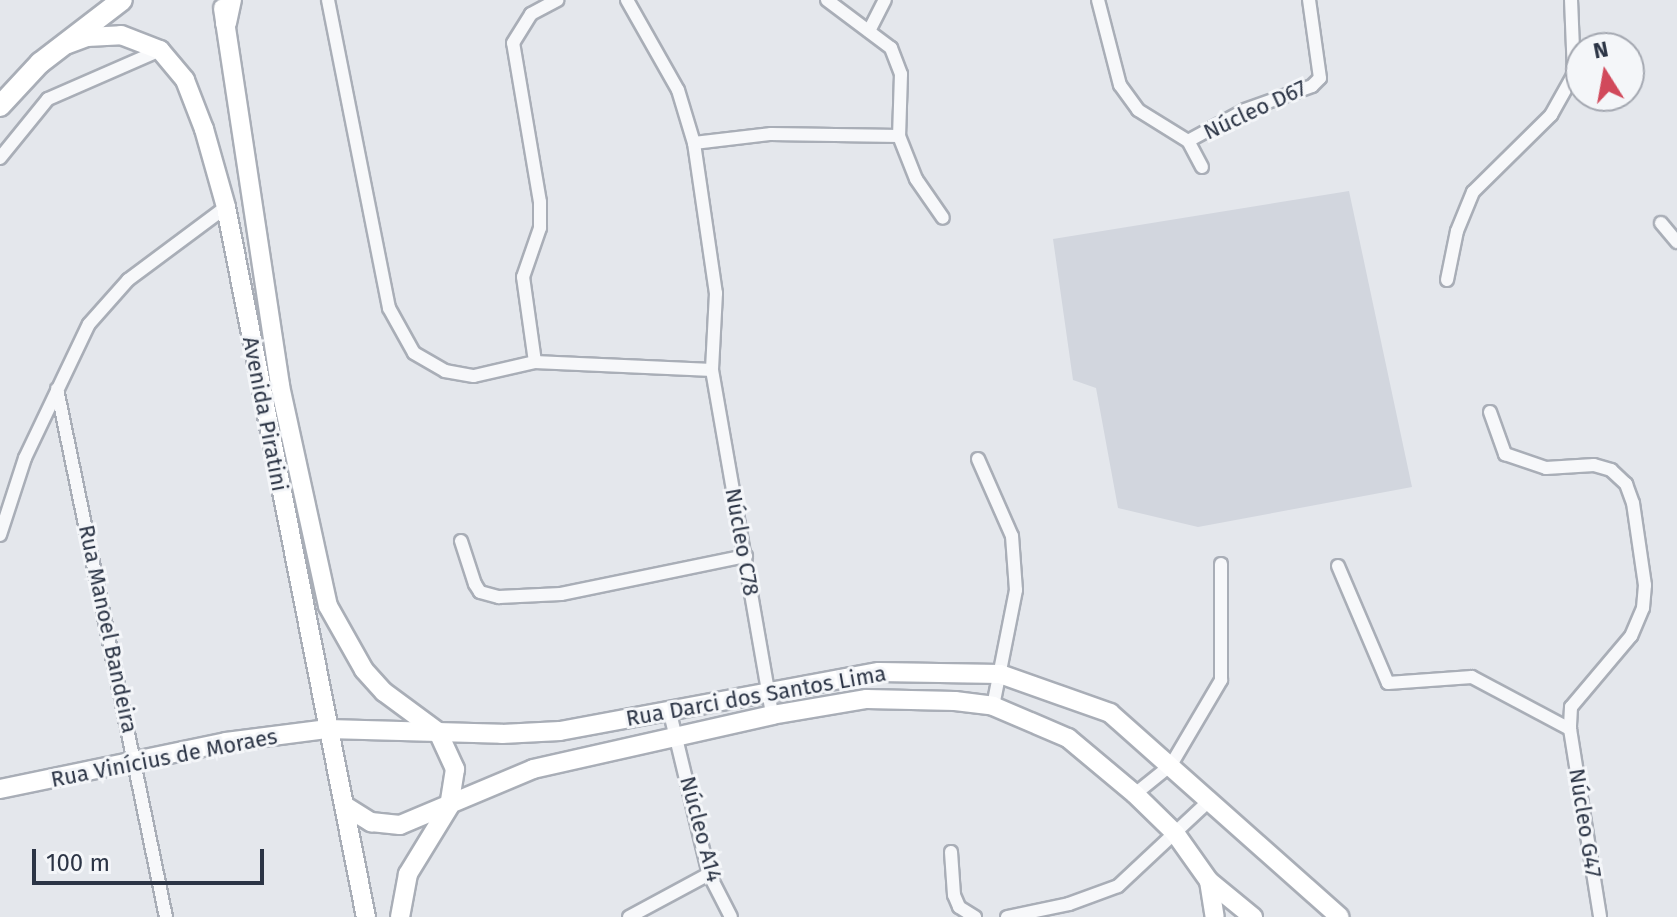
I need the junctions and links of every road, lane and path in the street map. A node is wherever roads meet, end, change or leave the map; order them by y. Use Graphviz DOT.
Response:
graph roads {
  1 [pos="122,0"];
  2 [pos="222,0"];
  3 [pos="231,0"];
  4 [pos="328,0"];
  5 [pos="557,0"];
  6 [pos="627,0"];
  7 [pos="827,0"];
  8 [pos="885,0"];
  9 [pos="1098,0"];
  10 [pos="1309,0"];
  11 [pos="1571,0"];
  12 [pos="226,23"];
  13 [pos="869,31"];
  14 [pos="160,50"];
  15 [pos="40,63"];
  16 [pos="0,106"];
  17 [pos="237,115"];
  18 [pos="204,129"];
  19 [pos="899,136"];
  20 [pos="1188,141"];
  21 [pos="694,143"];
  22 [pos="0,158"];
  23 [pos="1202,167"];
  24 [pos="226,207"];
  25 [pos="943,218"];
  26 [pos="1661,223"];
  27 [pos="1677,242"];
  28 [pos="1447,280"];
  29 [pos="535,362"];
  30 [pos="712,370"];
  31 [pos="57,389"];
  32 [pos="1490,412"];
  33 [pos="978,459"];
  34 [pos="0,535"];
  35 [pos="461,541"];
  36 [pos="746,556"];
  37 [pos="1221,564"];
  38 [pos="1338,566"];
  39 [pos="1000,674"];
  40 [pos="766,691"];
  41 [pos="993,706"];
  42 [pos="669,709"];
  43 [pos="772,715"];
  44 [pos="328,729"];
  45 [pos="1570,729"];
  46 [pos="438,732"];
  47 [pos="677,739"];
  48 [pos="136,760"];
  49 [pos="1171,765"];
  50 [pos="0,789"];
  51 [pos="1135,794"];
  52 [pos="1210,800"];
  53 [pos="345,806"];
  54 [pos="449,807"];
  55 [pos="1175,833"];
  56 [pos="951,852"];
  57 [pos="709,874"];
  58 [pos="1209,881"];
  59 [pos="1331,914"];
  60 [pos="166,917"];
  61 [pos="366,917"];
  62 [pos="400,917"];
  63 [pos="629,917"];
  64 [pos="731,917"];
  65 [pos="975,917"];
  66 [pos="1007,917"];
  67 [pos="1215,917"];
  68 [pos="1253,917"];
  69 [pos="1600,917"];
  1 -- 15 [label="main road"];
  2 -- 12 [label="street, Avenida Piratini"];
  3 -- 12 [label="main road"];
  4 -- 29 [label="street"];
  5 -- 29 [label="street"];
  6 -- 21 [label="street, Núcleo C78"];
  7 -- 13 [label="street"];
  8 -- 13 [label="street"];
  9 -- 20 [label="street"];
  10 -- 20 [label="street, Núcleo D67"];
  11 -- 28 [label="street"];
  12 -- 17 [label="street, Avenida Piratini"];
  13 -- 19 [label="street"];
  14 -- 15 [label="street, Avenida Piratini"];
  14 -- 18 [label="street, Avenida Piratini"];
  14 -- 22 [label="street"];
  15 -- 16 [label="main road"];
  17 -- 18 [label="street"];
  17 -- 46 [label="street, Avenida Piratini"];
  18 -- 24 [label="street, Avenida Piratini"];
  19 -- 21 [label="street"];
  19 -- 25 [label="street"];
  20 -- 23 [label="street, Núcleo D67"];
  21 -- 30 [label="street, Núcleo C78"];
  24 -- 31 [label="street"];
  24 -- 44 [label="street, Avenida Piratini"];
  26 -- 27 [label="street"];
  29 -- 30 [label="street"];
  30 -- 36 [label="street, Núcleo C78"];
  31 -- 34 [label="street"];
  31 -- 48 [label="street, Rua Manoel Bandeira"];
  32 -- 45 [label="street, Núcleo G47"];
  33 -- 39 [label="street"];
  35 -- 36 [label="street"];
  36 -- 40 [label="street, Núcleo C78"];
  37 -- 49 [label="street"];
  38 -- 45 [label="street"];
  39 -- 40 [label="street, Rua Darci dos Santos Lima"];
  39 -- 41 [label="street"];
  39 -- 49 [label="street, Rua Darci dos Santos Lima"];
  40 -- 42 [label="street, Rua Darci dos Santos Lima"];
  40 -- 43 [label="street, Núcleo C78"];
  41 -- 43 [label="street, Rua Darci dos Santos Lima"];
  41 -- 51 [label="street, Rua Darci dos Santos Lima"];
  42 -- 46 [label="street, Rua Darci dos Santos Lima"];
  42 -- 47 [label="street, Núcleo A14"];
  43 -- 47 [label="street, Rua Darci dos Santos Lima"];
  44 -- 46 [label="street, Rua Darci dos Santos Lima"];
  44 -- 48 [label="street, Rua Vinícius de Moraes"];
  44 -- 53 [label="street, Avenida Piratini"];
  45 -- 69 [label="street, Núcleo G47"];
  46 -- 54 [label="street, Avenida Piratini"];
  47 -- 54 [label="street, Rua Darci dos Santos Lima"];
  47 -- 57 [label="street, Núcleo A14"];
  48 -- 50 [label="street, Rua Vinícius de Moraes"];
  48 -- 60 [label="street, Rua Manoel Bandeira"];
  49 -- 51 [label="street"];
  49 -- 52 [label="street, Rua Darci dos Santos Lima"];
  51 -- 55 [label="street, Rua Darci dos Santos Lima"];
  52 -- 55 [label="street"];
  52 -- 59 [label="street, Rua Darci dos Santos Lima"];
  53 -- 54 [label="street, Rua Darci dos Santos Lima"];
  53 -- 61 [label="street, Avenida Piratini"];
  54 -- 62 [label="street, Avenida Piratini"];
  55 -- 58 [label="street, Rua Darci dos Santos Lima"];
  55 -- 66 [label="street"];
  56 -- 65 [label="street"];
  57 -- 63 [label="street"];
  57 -- 64 [label="street, Núcleo A14"];
  58 -- 67 [label="street"];
  58 -- 68 [label="street, Rua Darci dos Santos Lima"];
}
